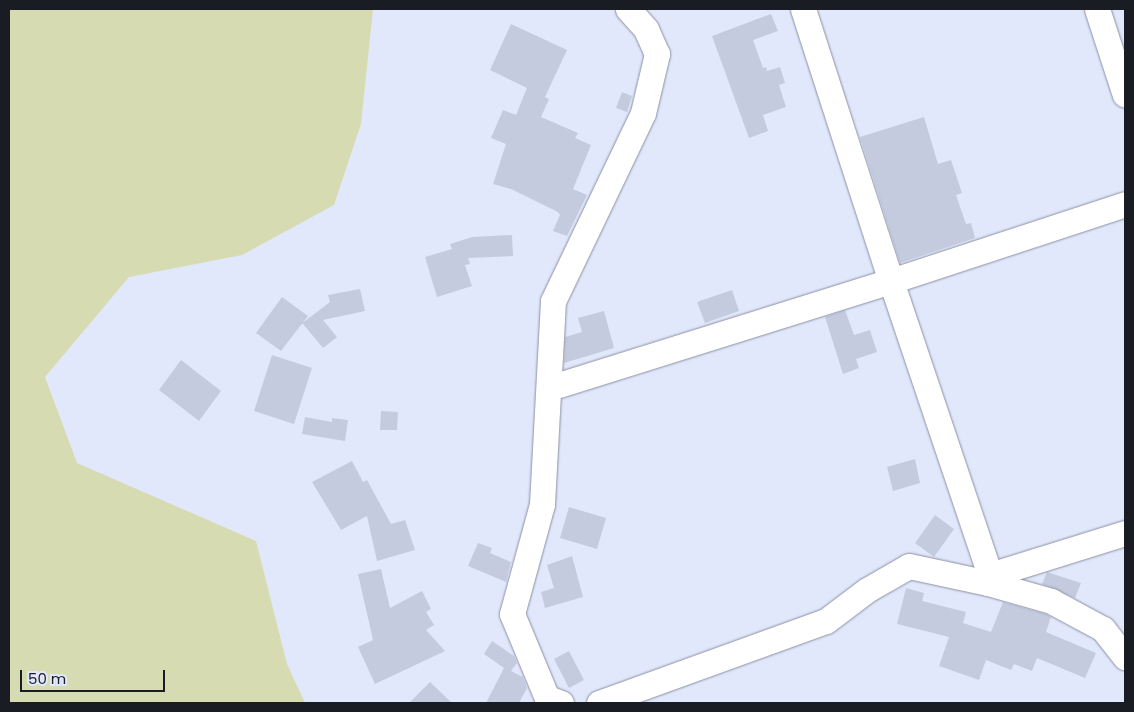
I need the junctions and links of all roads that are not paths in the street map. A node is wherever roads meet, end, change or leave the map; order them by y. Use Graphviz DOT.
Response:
graph roads {
  1 [pos="628,9"];
  2 [pos="803,9"];
  3 [pos="1098,9"];
  4 [pos="1125,95"];
  5 [pos="1125,204"];
  6 [pos="891,281"];
  7 [pos="549,388"];
  8 [pos="1125,533"];
  9 [pos="989,579"];
  10 [pos="1125,657"];
  11 [pos="561,703"];
  12 [pos="599,703"];
  1 -- 7 [label="street"];
  2 -- 6 [label="street"];
  3 -- 4 [label="street"];
  5 -- 6 [label="street"];
  6 -- 7 [label="street"];
  6 -- 9 [label="street"];
  7 -- 11 [label="street"];
  8 -- 9 [label="street"];
  9 -- 10 [label="street"];
  9 -- 12 [label="street"];
}
